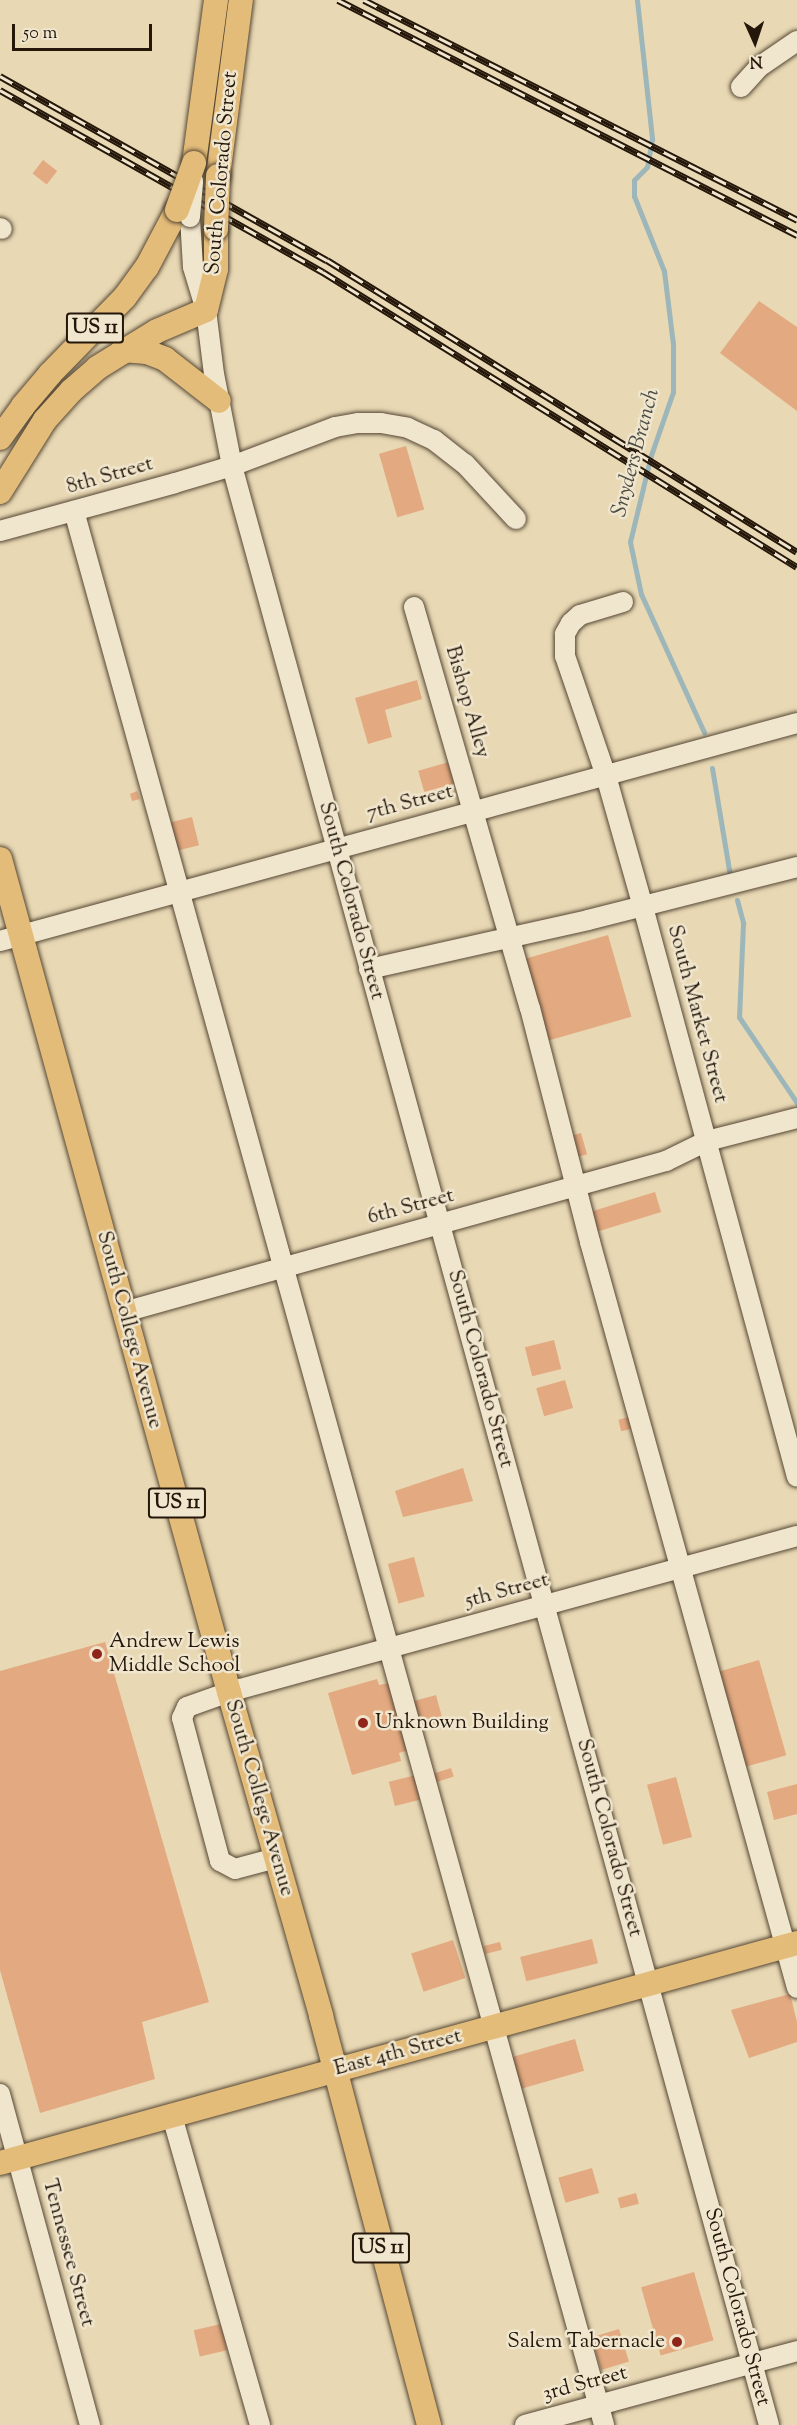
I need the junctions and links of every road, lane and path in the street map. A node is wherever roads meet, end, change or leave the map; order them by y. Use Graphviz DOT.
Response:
graph roads {
  1 [pos="214,8"];
  2 [pos="239,11"];
  3 [pos="797,41"];
  4 [pos="741,87"];
  5 [pos="184,213"];
  6 [pos="206,310"];
  7 [pos="123,350"];
  8 [pos="219,401"];
  9 [pos="0,438"];
  10 [pos="232,466"];
  11 [pos="0,492"];
  12 [pos="74,512"];
  13 [pos="516,519"];
  14 [pos="0,531"];
  15 [pos="623,602"];
  16 [pos="414,607"];
  17 [pos="797,723"];
  18 [pos="606,776"];
  19 [pos="473,811"];
  20 [pos="336,847"];
  21 [pos="0,859"];
  22 [pos="797,867"];
  23 [pos="181,890"];
  24 [pos="643,907"];
  25 [pos="10,938"];
  26 [pos="510,938"];
  27 [pos="369,969"];
  28 [pos="794,1119"];
  29 [pos="707,1141"];
  30 [pos="575,1186"];
  31 [pos="440,1224"];
  32 [pos="285,1267"];
  33 [pos="124,1312"];
  34 [pos="797,1476"];
  35 [pos="797,1536"];
  36 [pos="679,1569"];
  37 [pos="545,1606"];
  38 [pos="390,1648"];
  39 [pos="229,1692"];
  40 [pos="276,1858"];
  41 [pos="791,1945"];
  42 [pos="649,1985"];
  43 [pos="797,1988"];
  44 [pos="494,2027"];
  45 [pos="335,2071"];
  46 [pos="0,2094"];
  47 [pos="172,2116"];
  48 [pos="9,2161"];
  49 [pos="797,2351"];
  50 [pos="753,2364"];
  51 [pos="599,2405"];
  52 [pos="87,2424"];
  53 [pos="260,2425"];
  54 [pos="429,2425"];
  55 [pos="525,2425"];
  56 [pos="604,2425"];
  57 [pos="770,2425"];
  1 -- 5 [label="main road, South Colorado Street / US 11, bridge"];
  2 -- 6 [label="main road, South Colorado Street, bridge"];
  3 -- 4 [label="street"];
  5 -- 6 [label="street, South Colorado Street"];
  5 -- 9 [label="main road, US 11"];
  6 -- 7 [label="main road, US 11"];
  6 -- 8 [label="street, South Colorado Street"];
  7 -- 8 [label="main road"];
  7 -- 11 [label="main road, US 11"];
  8 -- 10 [label="street, South Colorado Street"];
  10 -- 12 [label="street, 8th Street"];
  10 -- 13 [label="street, 8th Street"];
  10 -- 20 [label="street, South Colorado Street"];
  12 -- 14 [label="street, 8th Street"];
  12 -- 23 [label="street"];
  15 -- 18 [label="street, South Market Street"];
  16 -- 19 [label="street, Bishop Alley"];
  17 -- 18 [label="street, 7th Street"];
  18 -- 19 [label="street, 7th Street"];
  18 -- 24 [label="street, South Market Street"];
  19 -- 20 [label="street, 7th Street"];
  19 -- 26 [label="street, Bishop Alley"];
  20 -- 23 [label="street, 7th Street"];
  20 -- 27 [label="street, South Colorado Street"];
  21 -- 25 [label="main road, South College Avenue / US 11"];
  22 -- 24 [label="street"];
  23 -- 25 [label="street, 7th Street"];
  23 -- 32 [label="street"];
  24 -- 26 [label="street"];
  24 -- 29 [label="street, South Market Street"];
  25 -- 33 [label="main road, South College Avenue / US 11"];
  26 -- 27 [label="street"];
  26 -- 30 [label="street, Bishop Alley"];
  27 -- 31 [label="street, South Colorado Street"];
  28 -- 29 [label="street, 6th Street"];
  29 -- 30 [label="street, 6th Street"];
  29 -- 34 [label="street, South Market Street"];
  30 -- 31 [label="street, 6th Street"];
  30 -- 36 [label="street, Bishop Alley"];
  31 -- 32 [label="street, 6th Street"];
  31 -- 37 [label="street, South Colorado Street"];
  32 -- 33 [label="street, 6th Street"];
  32 -- 38 [label="street"];
  33 -- 39 [label="main road, South College Avenue / US 11"];
  35 -- 36 [label="street, 5th Street"];
  36 -- 37 [label="street, 5th Street"];
  36 -- 41 [label="street, Bishop Alley"];
  37 -- 38 [label="street, 5th Street"];
  37 -- 42 [label="street, South Colorado Street"];
  38 -- 39 [label="street, 5th Street"];
  38 -- 44 [label="street"];
  39 -- 40 [label="main road, South College Avenue / US 11"];
  39 -- 40 [label="street, 5th Street"];
  40 -- 45 [label="main road, South College Avenue / US 11"];
  41 -- 42 [label="main road, East 4th Street"];
  41 -- 43 [label="street, Bishop Alley"];
  42 -- 44 [label="main road, East 4th Street"];
  42 -- 50 [label="street, South Colorado Street"];
  44 -- 45 [label="main road, East 4th Street"];
  44 -- 51 [label="street"];
  45 -- 47 [label="main road, East 4th Street"];
  45 -- 54 [label="main road, South College Avenue / US 11"];
  46 -- 48 [label="street, Tennessee Street"];
  47 -- 48 [label="main road, East 4th Street"];
  47 -- 53 [label="street"];
  48 -- 52 [label="street, Tennessee Street"];
  49 -- 50 [label="street, 3rd Street"];
  50 -- 51 [label="street, 3rd Street"];
  50 -- 57 [label="street, South Colorado Street"];
  51 -- 55 [label="street, 3rd Street"];
  51 -- 56 [label="street"];
}
